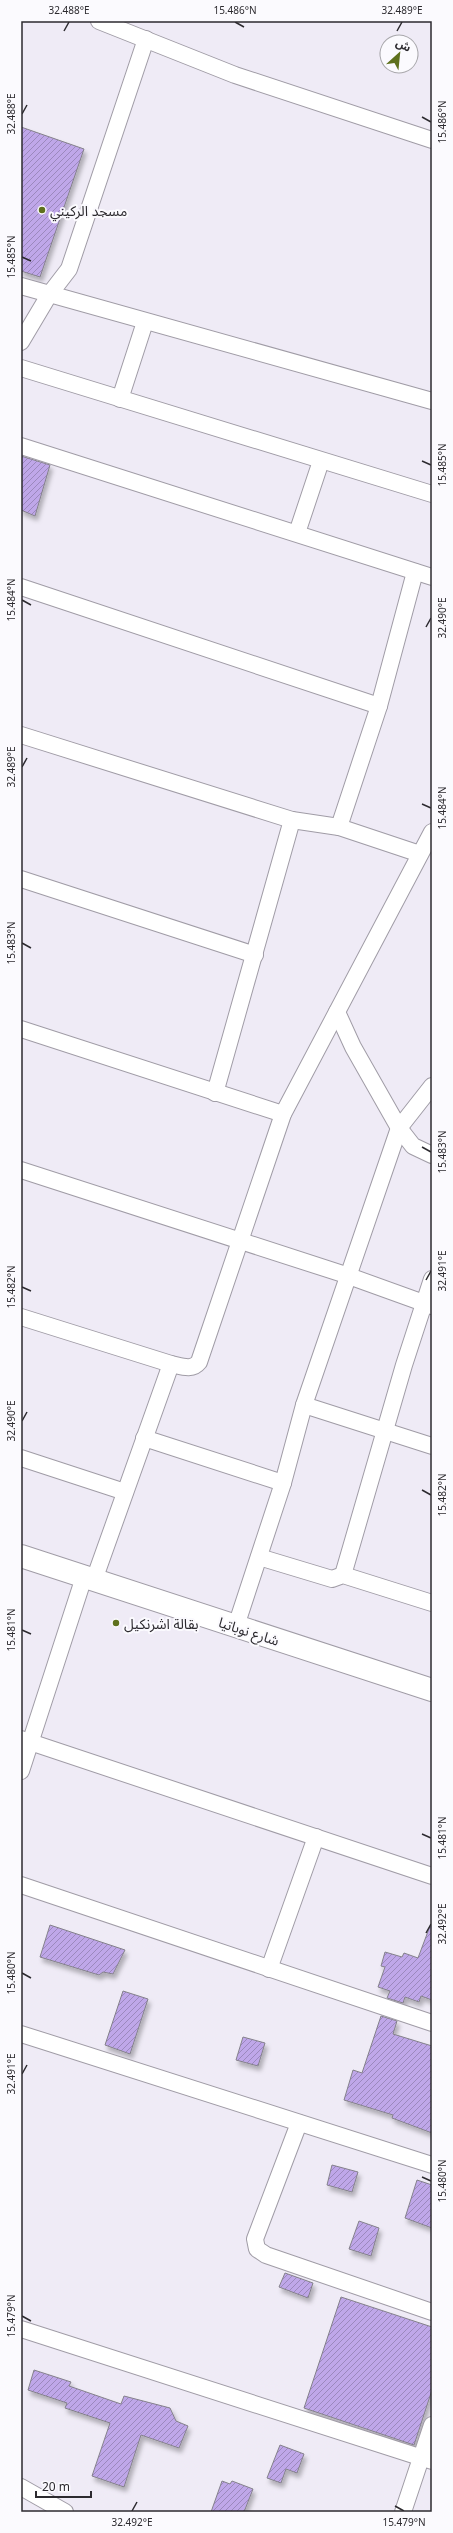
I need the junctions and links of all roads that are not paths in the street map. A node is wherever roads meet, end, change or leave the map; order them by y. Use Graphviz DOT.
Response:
graph roads {
  1 [pos="99,21"];
  2 [pos="120,25"];
  3 [pos="146,39"];
  4 [pos="432,140"];
  5 [pos="21,286"];
  6 [pos="49,295"];
  7 [pos="144,322"];
  8 [pos="21,342"];
  9 [pos="21,368"];
  10 [pos="120,399"];
  11 [pos="432,401"];
  12 [pos="21,446"];
  13 [pos="321,461"];
  14 [pos="432,494"];
  15 [pos="297,533"];
  16 [pos="415,572"];
  17 [pos="432,577"];
  18 [pos="21,587"];
  19 [pos="379,706"];
  20 [pos="21,735"];
  21 [pos="292,820"];
  22 [pos="339,827"];
  23 [pos="432,832"];
  24 [pos="420,854"];
  25 [pos="21,879"];
  26 [pos="255,955"];
  27 [pos="337,1012"];
  28 [pos="21,1029"];
  29 [pos="432,1086"];
  30 [pos="215,1093"];
  31 [pos="283,1114"];
  32 [pos="399,1128"];
  33 [pos="432,1155"];
  34 [pos="21,1170"];
  35 [pos="239,1240"];
  36 [pos="346,1275"];
  37 [pos="432,1280"];
  38 [pos="428,1305"];
  39 [pos="21,1318"];
  40 [pos="170,1364"];
  41 [pos="304,1405"];
  42 [pos="384,1430"];
  43 [pos="144,1438"];
  44 [pos="432,1446"];
  45 [pos="21,1458"];
  46 [pos="282,1483"];
  47 [pos="125,1492"];
  48 [pos="21,1556"];
  49 [pos="258,1557"];
  50 [pos="343,1575"];
  51 [pos="89,1578"];
  52 [pos="432,1603"];
  53 [pos="236,1626"];
  54 [pos="432,1690"];
  55 [pos="26,1741"];
  56 [pos="21,1771"];
  57 [pos="316,1837"];
  58 [pos="432,1876"];
  59 [pos="21,1885"];
  60 [pos="269,1969"];
  61 [pos="432,2023"];
  62 [pos="21,2034"];
  63 [pos="299,2123"];
  64 [pos="432,2165"];
  65 [pos="432,2312"];
  66 [pos="21,2329"];
  67 [pos="432,2426"];
  68 [pos="426,2459"];
  69 [pos="21,2487"];
  70 [pos="65,2512"];
  71 [pos="403,2512"];
  1 -- 2 [label="street"];
  2 -- 3 [label="street"];
  3 -- 4 [label="street"];
  3 -- 6 [label="street"];
  5 -- 6 [label="street"];
  6 -- 7 [label="street"];
  6 -- 8 [label="street"];
  7 -- 10 [label="street"];
  7 -- 11 [label="street"];
  9 -- 10 [label="street"];
  10 -- 13 [label="street"];
  12 -- 15 [label="street"];
  13 -- 14 [label="street"];
  13 -- 15 [label="street"];
  15 -- 16 [label="street"];
  16 -- 17 [label="street"];
  16 -- 19 [label="street"];
  18 -- 19 [label="street"];
  19 -- 22 [label="street"];
  20 -- 21 [label="street"];
  21 -- 22 [label="street"];
  21 -- 26 [label="street"];
  22 -- 24 [label="street"];
  23 -- 24 [label="street"];
  24 -- 27 [label="street"];
  25 -- 26 [label="street"];
  26 -- 30 [label="street"];
  27 -- 31 [label="street"];
  27 -- 32 [label="street"];
  28 -- 30 [label="street"];
  29 -- 32 [label="street"];
  30 -- 31 [label="street"];
  31 -- 35 [label="street"];
  32 -- 33 [label="street"];
  32 -- 36 [label="street"];
  34 -- 35 [label="street"];
  35 -- 36 [label="street"];
  35 -- 40 [label="street"];
  36 -- 38 [label="street"];
  36 -- 41 [label="street"];
  37 -- 38 [label="street"];
  38 -- 42 [label="street"];
  39 -- 40 [label="street"];
  40 -- 43 [label="street"];
  41 -- 42 [label="street"];
  41 -- 46 [label="street"];
  42 -- 44 [label="street"];
  42 -- 50 [label="street"];
  43 -- 46 [label="street"];
  43 -- 47 [label="street"];
  45 -- 47 [label="street"];
  46 -- 49 [label="street"];
  47 -- 51 [label="street"];
  48 -- 51 [label="street, شارع نوباتيا"];
  49 -- 50 [label="street"];
  49 -- 53 [label="street"];
  50 -- 52 [label="street"];
  51 -- 53 [label="street, شارع نوباتيا"];
  51 -- 55 [label="street"];
  53 -- 54 [label="street, شارع نوباتيا"];
  55 -- 56 [label="street"];
  55 -- 57 [label="street"];
  57 -- 58 [label="street"];
  57 -- 60 [label="street"];
  59 -- 60 [label="street"];
  60 -- 61 [label="street"];
  62 -- 63 [label="street"];
  63 -- 64 [label="street"];
  63 -- 65 [label="street"];
  66 -- 68 [label="street"];
  67 -- 68 [label="street"];
  68 -- 71 [label="street"];
  69 -- 70 [label="street"];
}
